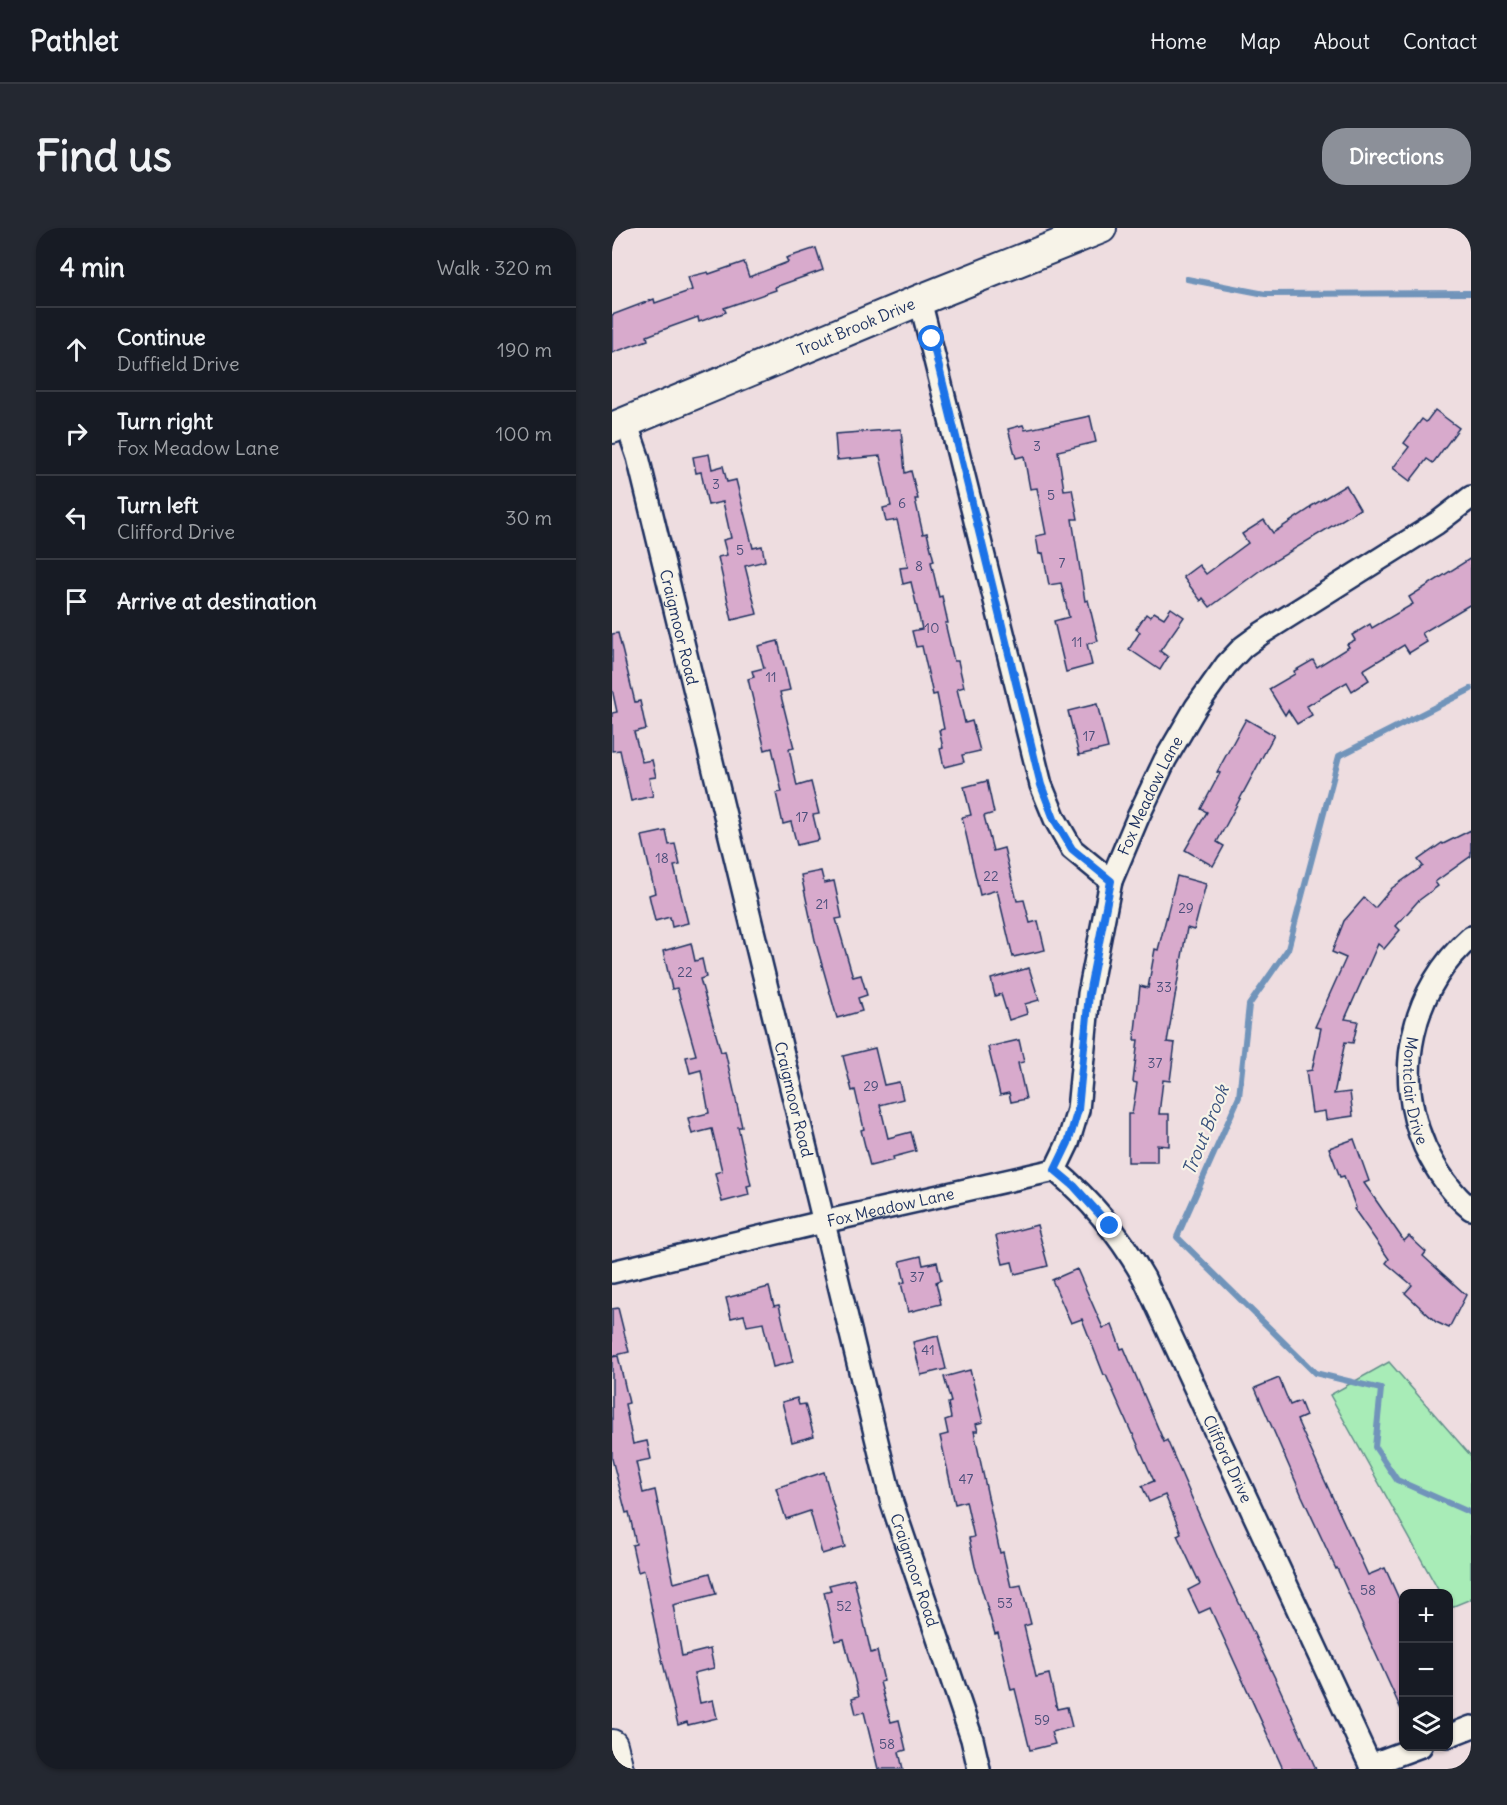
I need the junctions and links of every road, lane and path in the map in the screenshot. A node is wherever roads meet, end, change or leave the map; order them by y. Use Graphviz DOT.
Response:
graph roads {
  1 [pos="1101,228"];
  2 [pos="920,300"];
  3 [pos="619,425"];
  4 [pos="1471,497"];
  5 [pos="1111,881"];
  6 [pos="1471,937"];
  7 [pos="1055,1170"];
  8 [pos="1471,1209"];
  9 [pos="823,1222"];
  10 [pos="612,1272"];
  11 [pos="1471,1728"];
  12 [pos="1453,1735"];
  13 [pos="612,1745"];
  14 [pos="1408,1751"];
  15 [pos="1371,1767"];
  16 [pos="618,1769"];
  17 [pos="979,1769"];
  1 -- 2 [label="main road, Trout Brook Drive"];
  2 -- 3 [label="main road, Trout Brook Drive"];
  2 -- 5 [label="street"];
  3 -- 9 [label="street, Craigmoor Road"];
  4 -- 5 [label="street, Fox Meadow Lane"];
  5 -- 7 [label="street, Fox Meadow Lane"];
  6 -- 8 [label="street, Montclair Drive"];
  7 -- 9 [label="street, Fox Meadow Lane"];
  7 -- 15 [label="street, Clifford Drive"];
  9 -- 10 [label="street, Fox Meadow Lane"];
  9 -- 17 [label="street, Craigmoor Road"];
  11 -- 12 [label="street"];
  13 -- 16 [label="main road"];
  14 -- 15 [label="street"];
}
